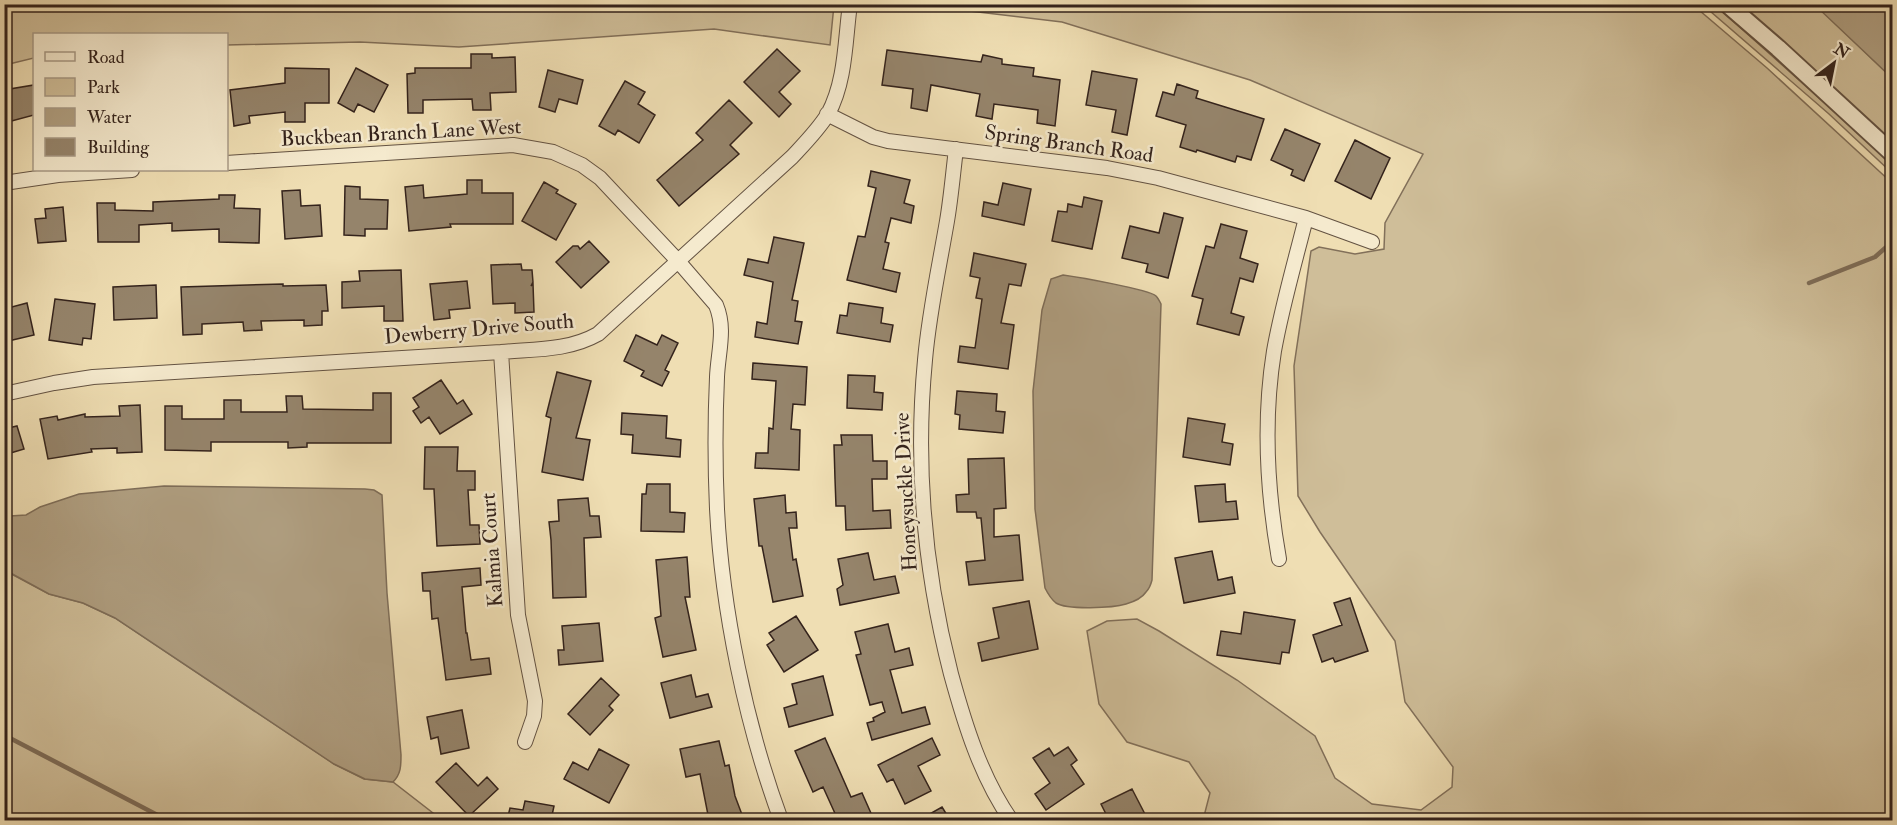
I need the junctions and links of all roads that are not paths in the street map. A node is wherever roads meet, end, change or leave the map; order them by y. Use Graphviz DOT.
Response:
graph roads {
  1 [pos="850,4"];
  2 [pos="1727,4"];
  3 [pos="827,114"];
  4 [pos="956,149"];
  5 [pos="1893,153"];
  6 [pos="228,163"];
  7 [pos="117,171"];
  8 [pos="4,183"];
  9 [pos="1306,218"];
  10 [pos="1372,242"];
  11 [pos="678,261"];
  12 [pos="501,352"];
  13 [pos="4,394"];
  14 [pos="1279,559"];
  15 [pos="525,742"];
  16 [pos="781,820"];
  17 [pos="1011,820"];
  1 -- 3 [label="street, Dewberry Drive South"];
  2 -- 5 [label="street"];
  3 -- 4 [label="street, Spring Branch Road"];
  3 -- 11 [label="street, Dewberry Drive South"];
  4 -- 9 [label="street, Spring Branch Road"];
  4 -- 17 [label="street, Honeysuckle Drive"];
  6 -- 11 [label="street, Buckbean Branch Lane West"];
  7 -- 8 [label="street"];
  9 -- 10 [label="street, Spring Branch Road"];
  9 -- 14 [label="street"];
  11 -- 12 [label="street, Dewberry Drive South"];
  11 -- 16 [label="street, Buckbean Branch Lane West"];
  12 -- 13 [label="street, Dewberry Drive South"];
  12 -- 15 [label="street, Kalmia Court"];
}
